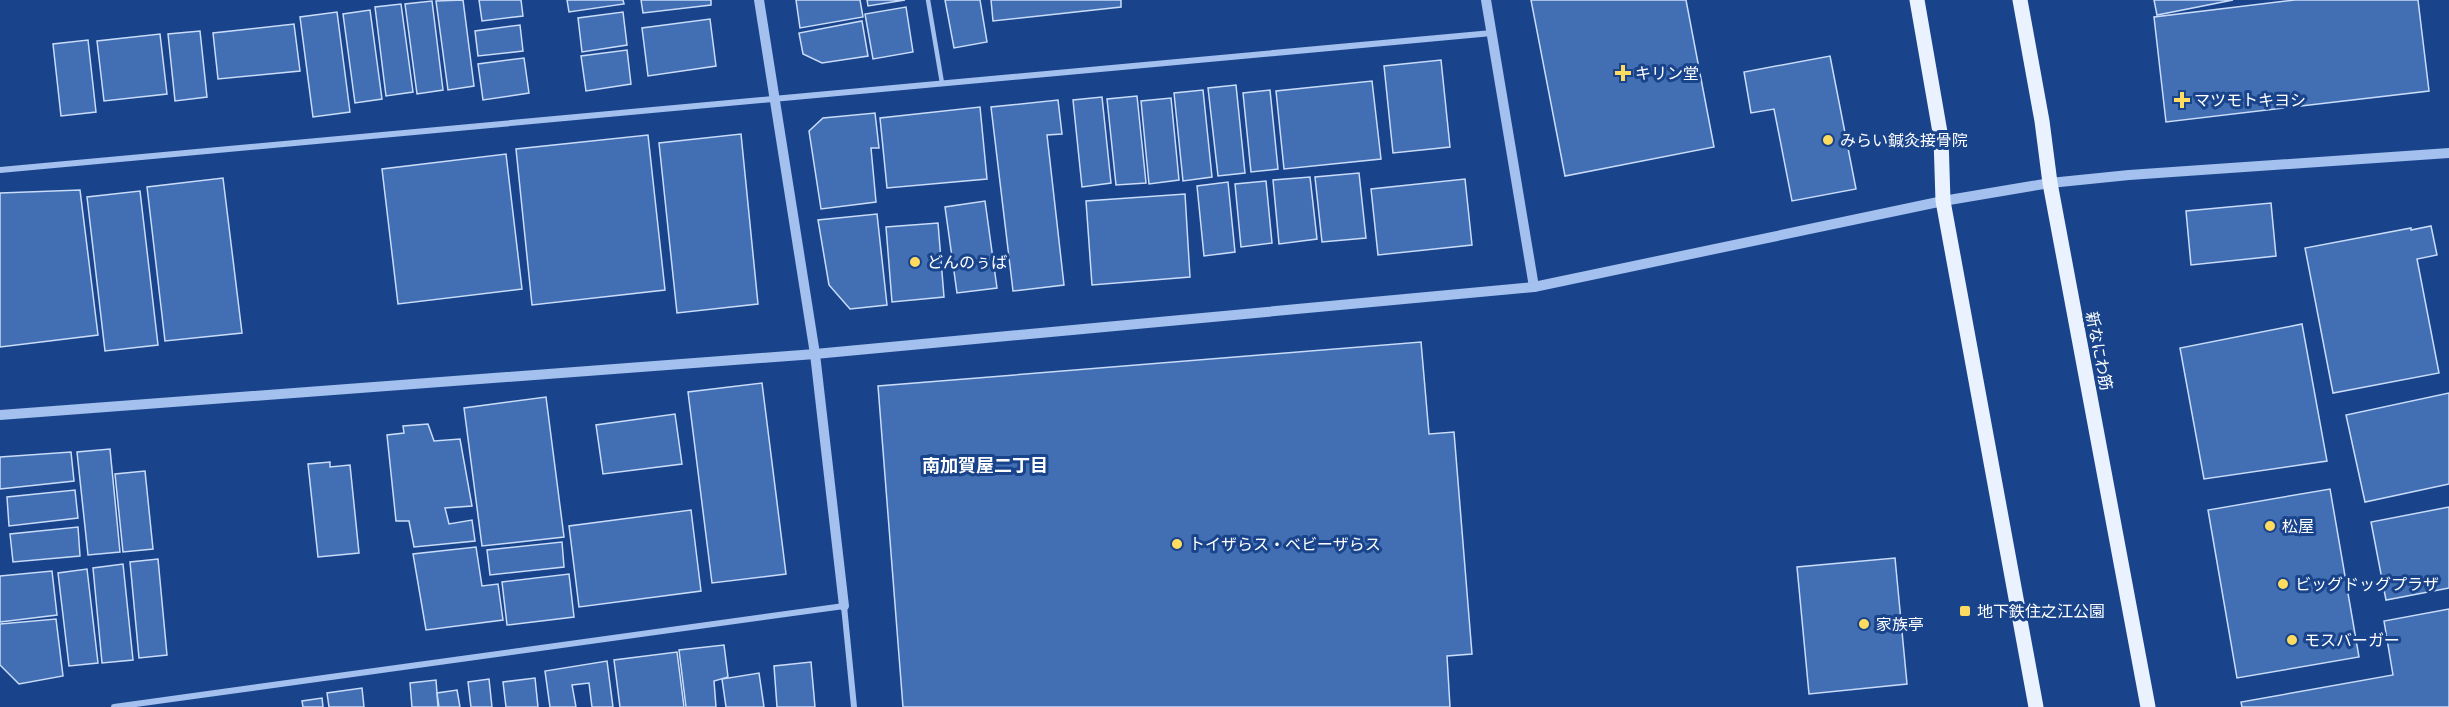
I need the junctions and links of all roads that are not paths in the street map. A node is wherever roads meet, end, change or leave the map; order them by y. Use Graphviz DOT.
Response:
graph roads {
  1 [pos="759,0"];
  2 [pos="928,0"];
  3 [pos="1486,0"];
  4 [pos="1917,0"];
  5 [pos="2020,0"];
  6 [pos="1492,33"];
  7 [pos="942,83"];
  8 [pos="775,98"];
  9 [pos="2449,153"];
  10 [pos="0,170"];
  11 [pos="2050,183"];
  12 [pos="1943,201"];
  13 [pos="1534,287"];
  14 [pos="815,354"];
  15 [pos="0,415"];
  16 [pos="844,606"];
  17 [pos="114,707"];
  18 [pos="854,707"];
  19 [pos="2036,707"];
  20 [pos="2148,707"];
  1 -- 8 [label="street"];
  2 -- 7 [label="lane"];
  3 -- 6 [label="street"];
  4 -- 12 [label="main road"];
  5 -- 11 [label="main road, 新なにわ筋"];
  6 -- 7 [label="street"];
  6 -- 13 [label="street"];
  7 -- 8 [label="street"];
  8 -- 10 [label="street"];
  8 -- 14 [label="street"];
  9 -- 11 [label="street"];
  11 -- 12 [label="street"];
  11 -- 20 [label="main road, 新なにわ筋"];
  12 -- 13 [label="street"];
  12 -- 19 [label="main road"];
  13 -- 14 [label="street"];
  14 -- 15 [label="street"];
  14 -- 16 [label="street"];
  16 -- 17 [label="street"];
  16 -- 18 [label="street"];
}
